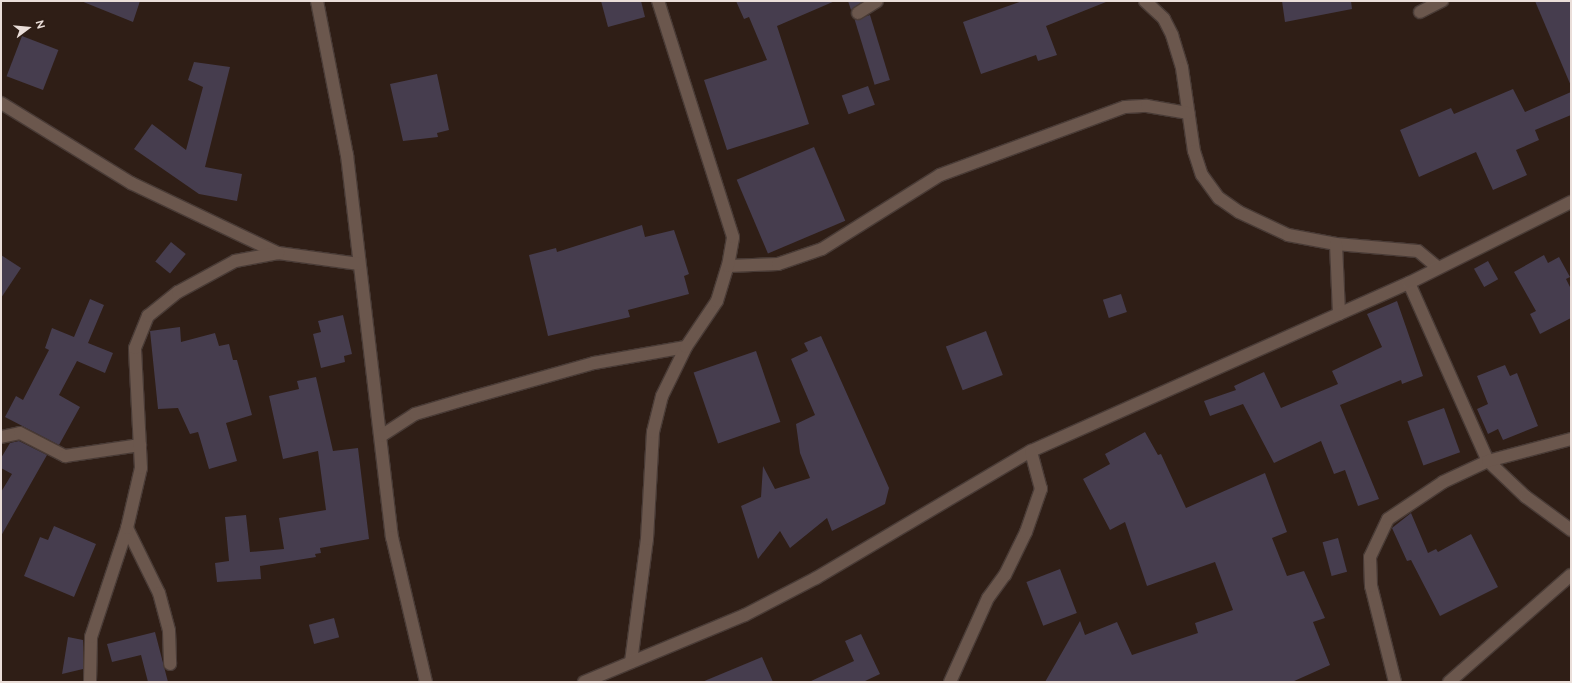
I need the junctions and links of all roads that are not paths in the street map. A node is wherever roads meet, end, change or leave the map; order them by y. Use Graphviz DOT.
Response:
graph roads {
  1 [pos="317,1"];
  2 [pos="658,1"];
  3 [pos="877,1"];
  4 [pos="1145,1"];
  5 [pos="1442,1"];
  6 [pos="1420,12"];
  7 [pos="858,13"];
  8 [pos="1,103"];
  9 [pos="1188,113"];
  10 [pos="1571,202"];
  11 [pos="1336,244"];
  12 [pos="278,254"];
  13 [pos="359,264"];
  14 [pos="728,266"];
  15 [pos="1438,268"];
  16 [pos="1409,283"];
  17 [pos="1338,314"];
  18 [pos="686,347"];
  19 [pos="382,436"];
  20 [pos="1,437"];
  21 [pos="1571,439"];
  22 [pos="140,445"];
  23 [pos="1031,451"];
  24 [pos="1488,461"];
  25 [pos="127,528"];
  26 [pos="1571,530"];
  27 [pos="1571,575"];
  28 [pos="631,662"];
  29 [pos="170,664"];
  30 [pos="90,682"];
  31 [pos="426,682"];
  32 [pos="584,682"];
  33 [pos="950,682"];
  34 [pos="1395,682"];
  35 [pos="1449,682"];
  1 -- 13 [label="street"];
  2 -- 14 [label="street"];
  3 -- 7 [label="street"];
  4 -- 9 [label="street"];
  5 -- 6 [label="street"];
  8 -- 12 [label="street"];
  9 -- 11 [label="street"];
  9 -- 14 [label="street"];
  10 -- 15 [label="street"];
  11 -- 15 [label="street"];
  11 -- 17 [label="street"];
  12 -- 13 [label="street"];
  12 -- 22 [label="street"];
  13 -- 19 [label="street"];
  14 -- 18 [label="street"];
  15 -- 16 [label="street"];
  16 -- 17 [label="street"];
  16 -- 24 [label="street"];
  17 -- 23 [label="street"];
  18 -- 19 [label="street"];
  18 -- 28 [label="street"];
  19 -- 31 [label="street"];
  20 -- 22 [label="street"];
  21 -- 24 [label="street"];
  22 -- 25 [label="street"];
  23 -- 28 [label="street"];
  23 -- 33 [label="street"];
  24 -- 26 [label="street"];
  24 -- 34 [label="street"];
  25 -- 29 [label="street"];
  25 -- 30 [label="street"];
  27 -- 35 [label="street"];
  28 -- 32 [label="street"];
}
